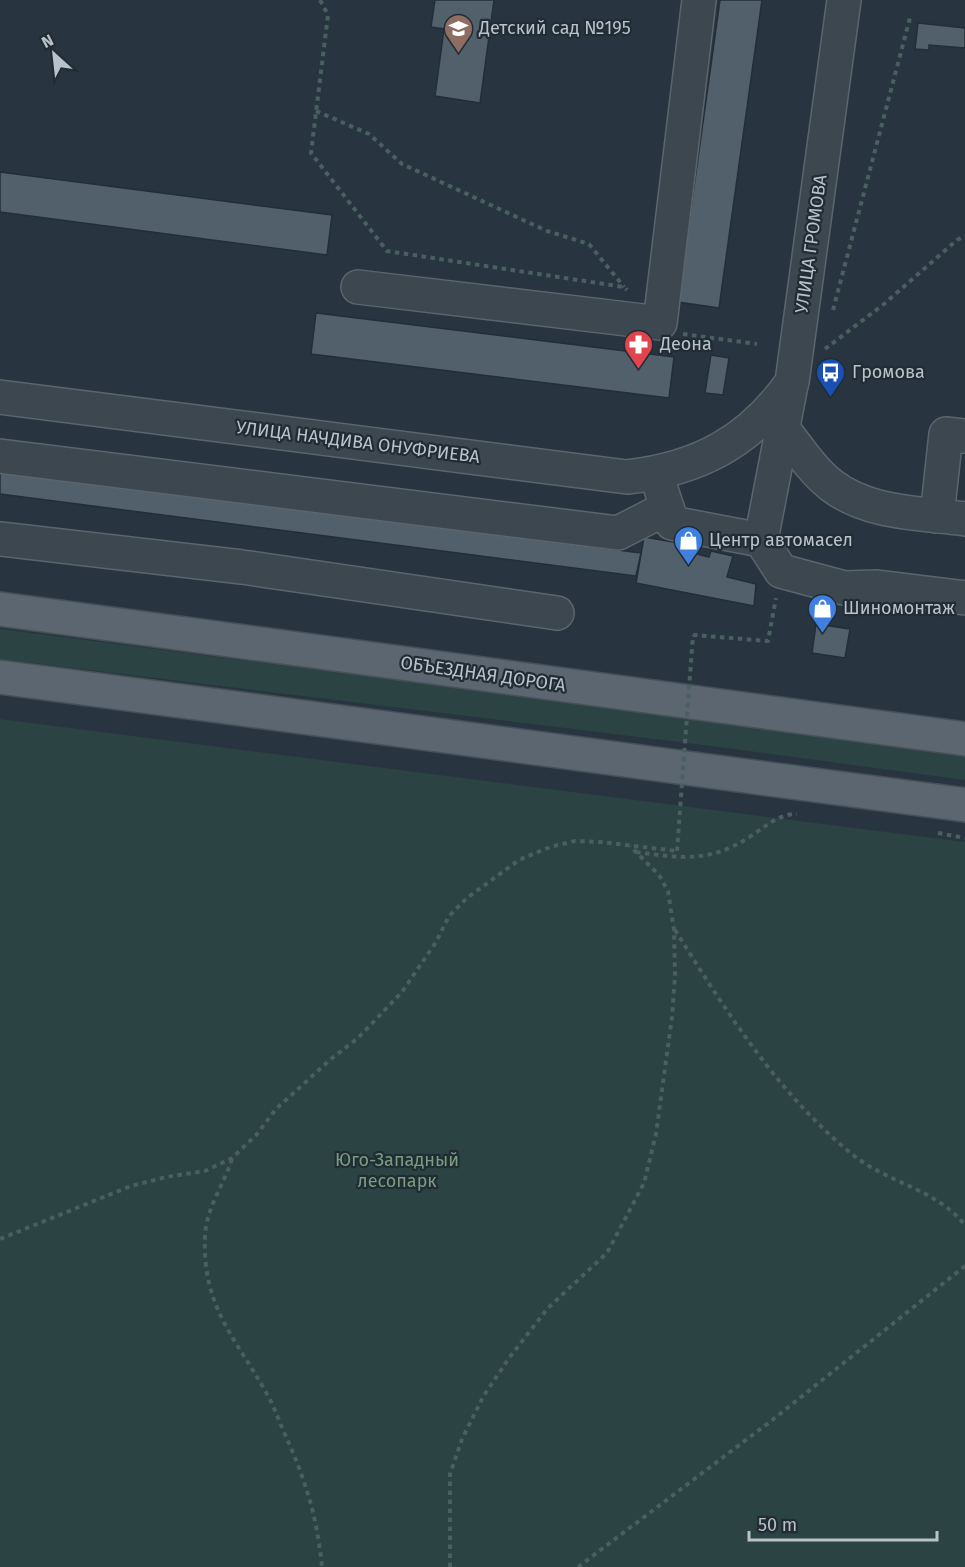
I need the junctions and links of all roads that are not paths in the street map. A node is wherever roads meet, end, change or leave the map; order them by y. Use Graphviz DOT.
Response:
graph roads {
  1 [pos="699,0"];
  2 [pos="844,0"];
  3 [pos="358,287"];
  4 [pos="792,382"];
  5 [pos="0,397"];
  6 [pos="783,429"];
  7 [pos="965,436"];
  8 [pos="0,456"];
  9 [pos="656,473"];
  10 [pos="667,508"];
  11 [pos="951,517"];
  12 [pos="0,539"];
  13 [pos="761,540"];
  14 [pos="965,598"];
  15 [pos="0,609"];
  16 [pos="557,612"];
  17 [pos="0,677"];
  18 [pos="965,739"];
  19 [pos="965,805"];
  1 -- 3 [label="street"];
  2 -- 4 [label="street, УЛИЦА ГРОМОВА"];
  4 -- 6 [label="street, УЛИЦА ГРОМОВА"];
  4 -- 9 [label="street, УЛИЦА НАЧДИВА ОНУФРИЕВА"];
  5 -- 9 [label="street, УЛИЦА НАЧДИВА ОНУФРИЕВА"];
  6 -- 11 [label="street"];
  6 -- 13 [label="street, УЛИЦА ГРОМОВА"];
  7 -- 11 [label="street"];
  8 -- 10 [label="street"];
  9 -- 10 [label="street"];
  10 -- 13 [label="street"];
  12 -- 16 [label="street"];
  13 -- 14 [label="street"];
  15 -- 18 [label="main road, ОБЪЕЗДНАЯ ДОРОГА"];
  17 -- 19 [label="main road"];
}
